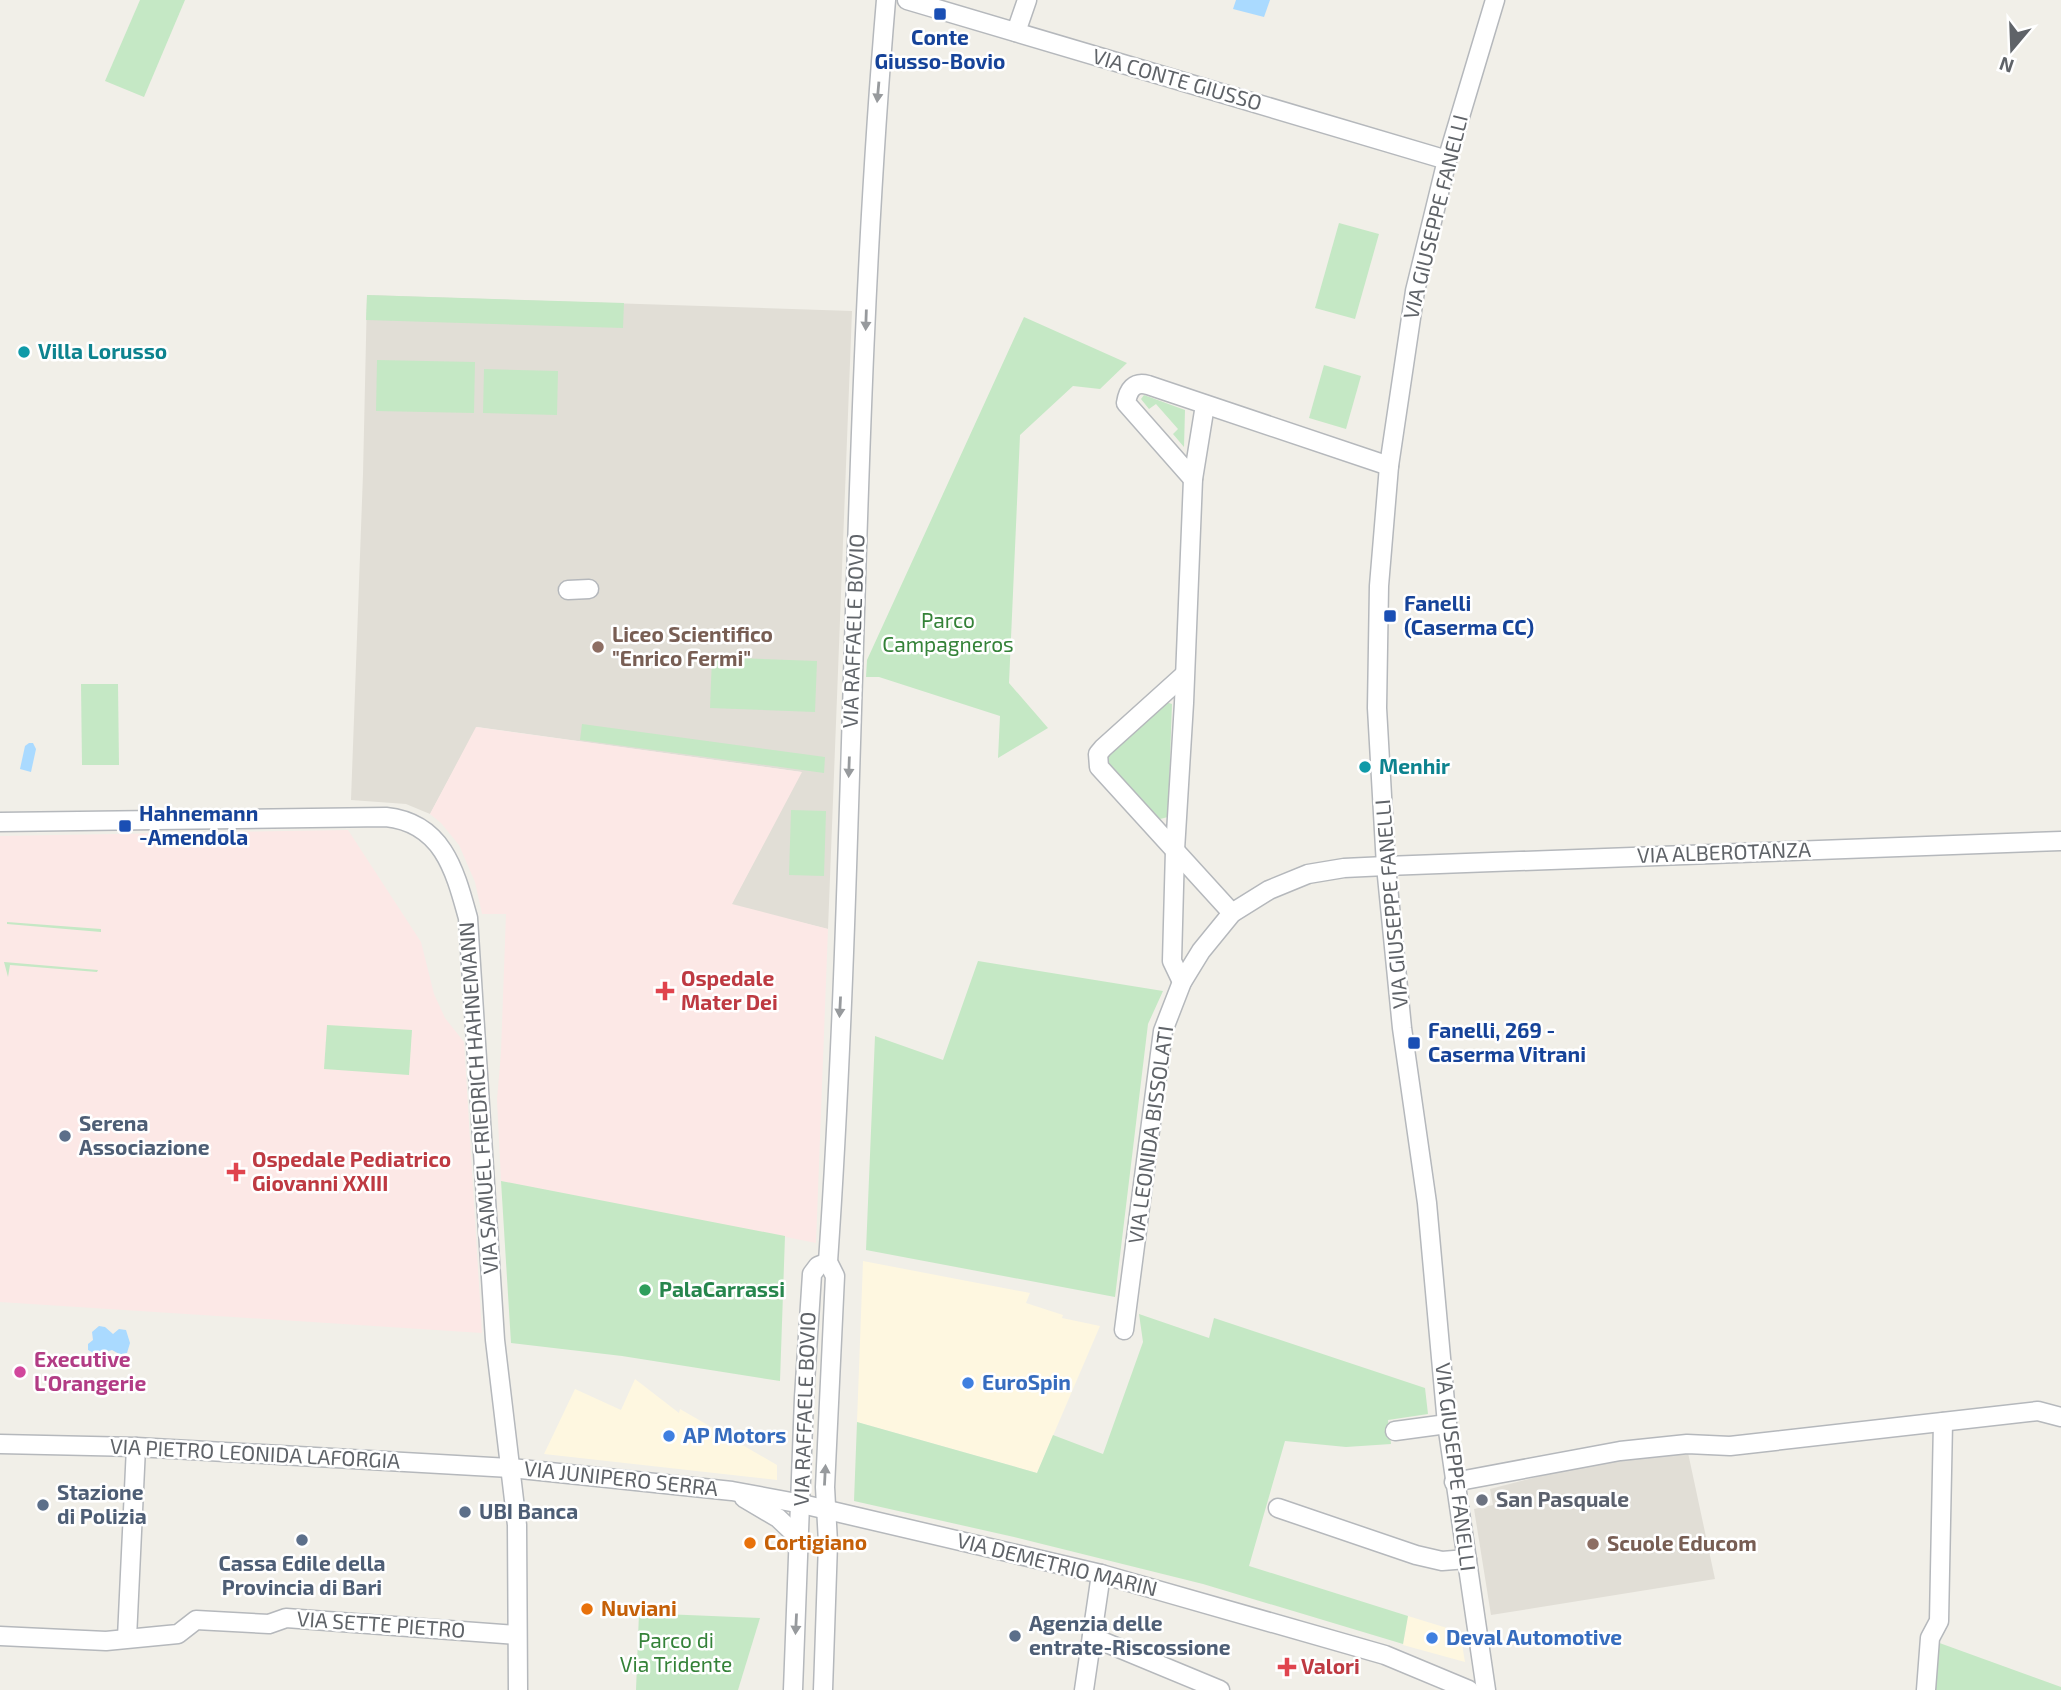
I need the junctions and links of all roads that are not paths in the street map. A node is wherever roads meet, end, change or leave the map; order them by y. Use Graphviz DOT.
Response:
graph roads {
  1 [pos="886,0"];
  2 [pos="907,0"];
  3 [pos="1027,0"];
  4 [pos="1495,0"];
  5 [pos="1016,32"];
  6 [pos="1447,160"];
  7 [pos="1205,405"];
  8 [pos="1167,449"];
  9 [pos="1198,450"];
  10 [pos="1389,467"];
  11 [pos="1193,479"];
  12 [pos="589,589"];
  13 [pos="568,590"];
  14 [pos="1184,675"];
  15 [pos="0,822"];
  16 [pos="2061,841"];
  17 [pos="1175,850"];
  18 [pos="1386,866"];
  19 [pos="1231,913"];
  20 [pos="1182,982"];
  21 [pos="828,1262"];
  22 [pos="1124,1330"];
  23 [pos="2061,1417"];
  24 [pos="1943,1422"];
  25 [pos="1447,1424"];
  26 [pos="1395,1431"];
  27 [pos="0,1444"];
  28 [pos="136,1447"];
  29 [pos="511,1468"];
  30 [pos="1454,1482"];
  31 [pos="732,1491"];
  32 [pos="802,1504"];
  33 [pos="1278,1508"];
  34 [pos="826,1510"];
  35 [pos="799,1538"];
  36 [pos="1467,1559"];
  37 [pos="1101,1574"];
  38 [pos="797,1596"];
  39 [pos="826,1597"];
  40 [pos="516,1635"];
  41 [pos="0,1636"];
  42 [pos="1092,1637"];
  43 [pos="127,1638"];
  44 [pos="518,1690"];
  45 [pos="793,1690"];
  46 [pos="823,1690"];
  47 [pos="1084,1690"];
  48 [pos="1220,1690"];
  49 [pos="1469,1690"];
  50 [pos="1486,1690"];
  51 [pos="1926,1690"];
  1 -- 21 [label="street, VIA RAFFAELE BOVIO, one-way"];
  2 -- 5 [label="street, VIA CONTE GIUSSO"];
  3 -- 5 [label="street"];
  4 -- 6 [label="street, VIA GIUSEPPE FANELLI"];
  5 -- 6 [label="street, VIA CONTE GIUSSO"];
  6 -- 10 [label="street, VIA GIUSEPPE FANELLI"];
  7 -- 8 [label="street"];
  7 -- 9 [label="street"];
  7 -- 10 [label="street"];
  8 -- 9 [label="street"];
  8 -- 11 [label="street"];
  9 -- 11 [label="street"];
  10 -- 18 [label="street, VIA GIUSEPPE FANELLI"];
  11 -- 14 [label="street"];
  12 -- 13 [label="street"];
  14 -- 17 [label="street"];
  14 -- 17 [label="street"];
  15 -- 29 [label="street, VIA SAMUEL FRIEDRICH HAHNEMANN"];
  16 -- 18 [label="street, VIA ALBEROTANZA"];
  17 -- 19 [label="street"];
  17 -- 20 [label="street"];
  18 -- 19 [label="street, VIA LEONIDA BISSOLATI"];
  18 -- 25 [label="street, VIA GIUSEPPE FANELLI"];
  19 -- 20 [label="street, VIA LEONIDA BISSOLATI"];
  20 -- 22 [label="street, VIA LEONIDA BISSOLATI"];
  21 -- 32 [label="street, VIA RAFFAELE BOVIO"];
  34 -- 21 [label="street, VIA RAFFAELE BOVIO, one-way"];
  23 -- 24 [label="street"];
  24 -- 30 [label="street"];
  24 -- 51 [label="street"];
  25 -- 26 [label="street"];
  25 -- 30 [label="street, VIA GIUSEPPE FANELLI"];
  27 -- 28 [label="street, VIA PIETRO LEONIDA LAFORGIA"];
  28 -- 29 [label="street, VIA PIETRO LEONIDA LAFORGIA"];
  28 -- 43 [label="street"];
  29 -- 31 [label="street, VIA JUNIPERO SERRA"];
  29 -- 40 [label="street, VIA SAMUEL FRIEDRICH HAHNEMANN"];
  30 -- 36 [label="street, VIA GIUSEPPE FANELLI"];
  31 -- 32 [label="street, VIA JUNIPERO SERRA"];
  31 -- 35 [label="street, VIA JUNIPERO SERRA"];
  32 -- 34 [label="street, VIA DEMETRIO MARIN"];
  32 -- 35 [label="street, VIA RAFFAELE BOVIO"];
  33 -- 36 [label="street"];
  34 -- 37 [label="street, VIA DEMETRIO MARIN"];
  34 -- 39 [label="street, VIA RAFFAELE BOVIO"];
  35 -- 38 [label="street, VIA RAFFAELE BOVIO"];
  36 -- 50 [label="street, VIA GIUSEPPE FANELLI"];
  37 -- 42 [label="street"];
  37 -- 49 [label="street, VIA DEMETRIO MARIN"];
  38 -- 39 [label="street"];
  38 -- 45 [label="street, VIA RAFFAELE BOVIO, one-way"];
  39 -- 46 [label="street, VIA RAFFAELE BOVIO"];
  40 -- 43 [label="street, VIA SETTE PIETRO"];
  40 -- 44 [label="street, VIA SAMUEL FRIEDRICH HAHNEMANN"];
  41 -- 43 [label="street, VIA SETTE PIETRO"];
  42 -- 47 [label="street"];
  42 -- 48 [label="street"];
}
